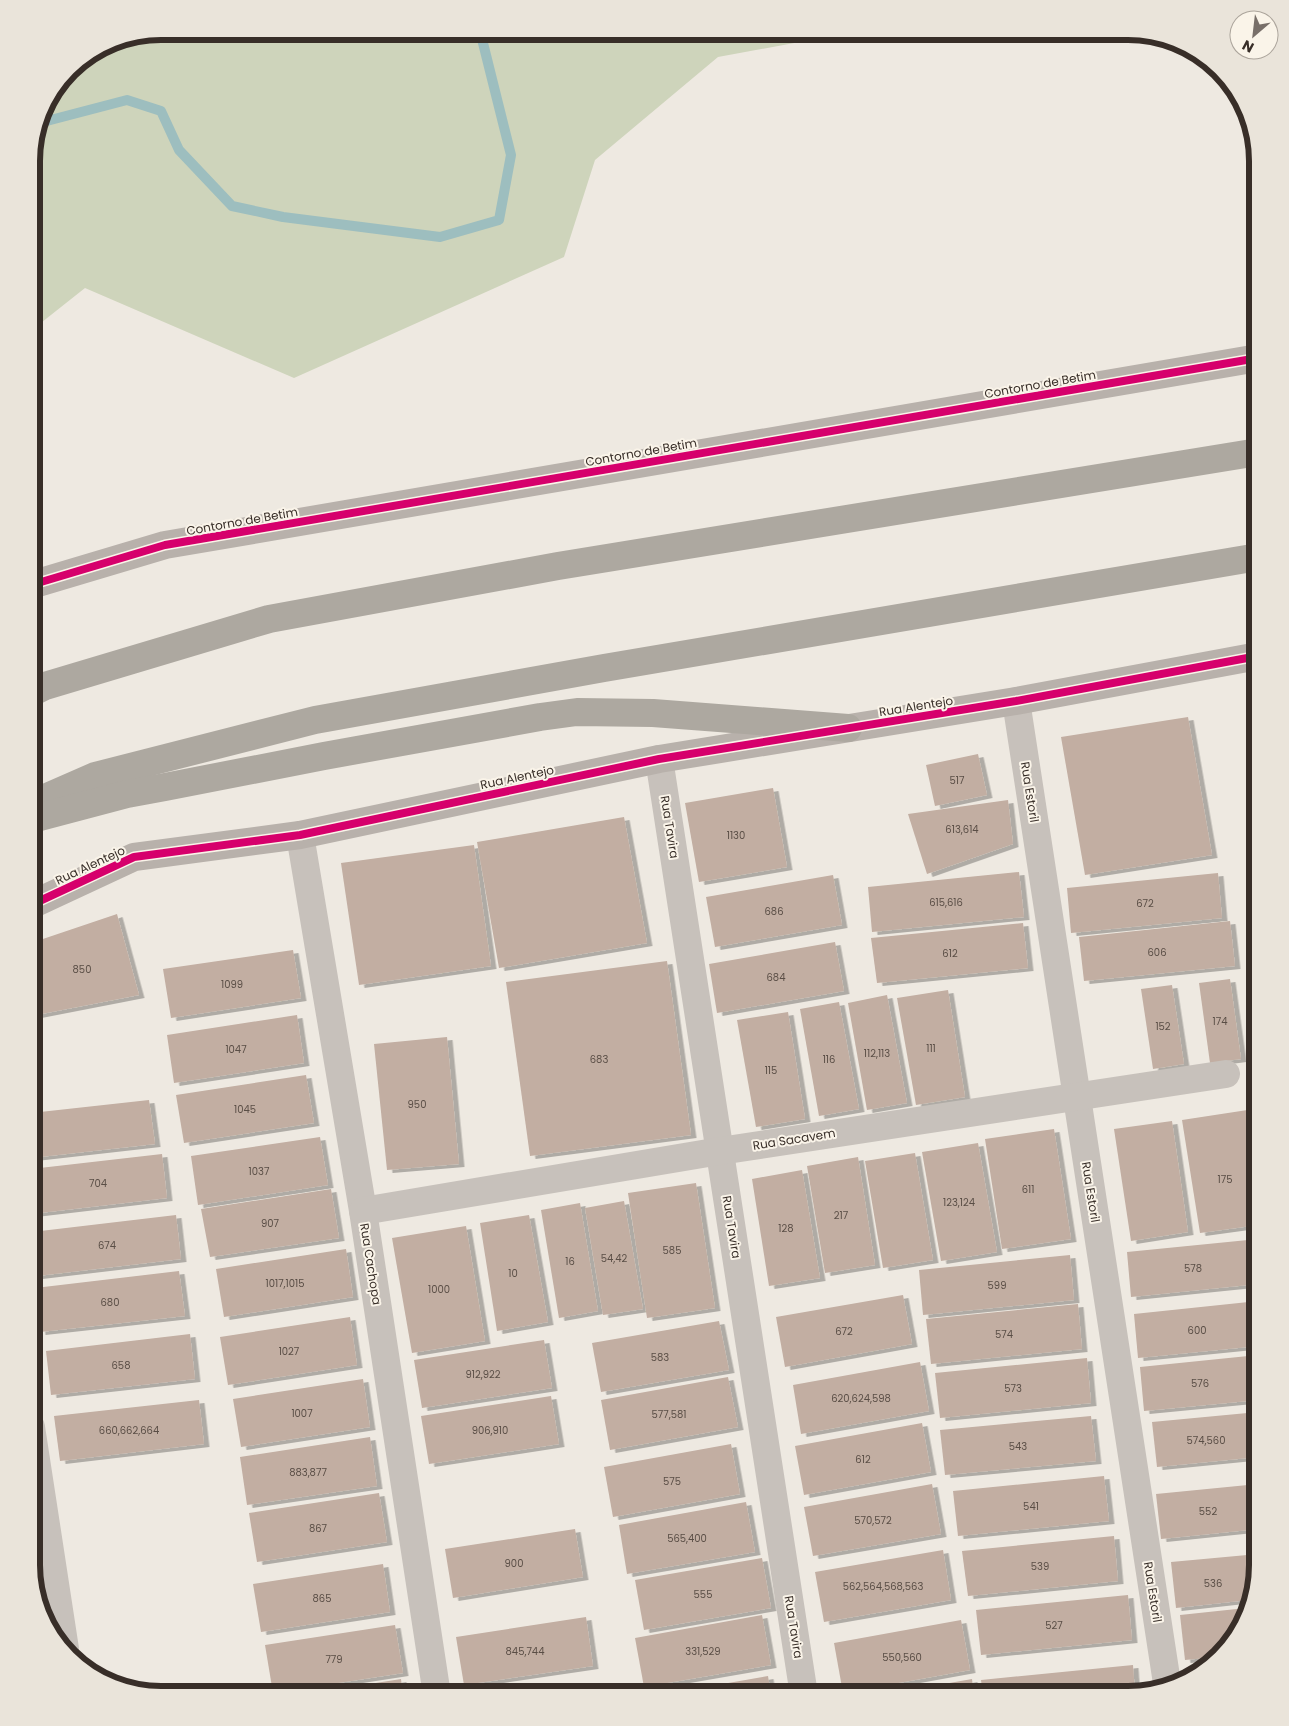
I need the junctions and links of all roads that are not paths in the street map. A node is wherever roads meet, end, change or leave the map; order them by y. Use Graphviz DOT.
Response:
graph roads {
  1 [pos="1249,360"];
  2 [pos="1249,453"];
  3 [pos="1249,559"];
  4 [pos="40,583"];
  5 [pos="1249,658"];
  6 [pos="40,688"];
  7 [pos="1016,701"];
  8 [pos="848,728"];
  9 [pos="659,759"];
  10 [pos="40,800"];
  11 [pos="40,817"];
  12 [pos="300,835"];
  13 [pos="40,901"];
  14 [pos="1226,1074"];
  15 [pos="1076,1097"];
  16 [pos="720,1151"];
  17 [pos="363,1211"];
  18 [pos="40,1486"];
  19 [pos="63,1636"];
  20 [pos="1167,1680"];
  21 [pos="436,1686"];
  22 [pos="803,1686"];
  1 -- 4 [label="street, Contorno de Betim"];
  2 -- 6 [label="highway"];
  3 -- 10 [label="highway"];
  5 -- 7 [label="street, Rua Alentejo"];
  7 -- 8 [label="street, Rua Alentejo"];
  7 -- 15 [label="street, Rua Estoril"];
  8 -- 9 [label="street, Rua Alentejo"];
  8 -- 11 [label="highway"];
  9 -- 12 [label="street, Rua Alentejo"];
  9 -- 16 [label="street, Rua Tavira"];
  12 -- 13 [label="street, Rua Alentejo"];
  12 -- 17 [label="street, Rua Cachopa"];
  14 -- 15 [label="street, Rua Sacavem"];
  15 -- 16 [label="street, Rua Sacavem"];
  15 -- 20 [label="street, Rua Estoril"];
  16 -- 17 [label="street, Rua Sacavem"];
  16 -- 22 [label="street, Rua Tavira"];
  17 -- 21 [label="street, Rua Cachopa"];
  18 -- 19 [label="street"];
}
